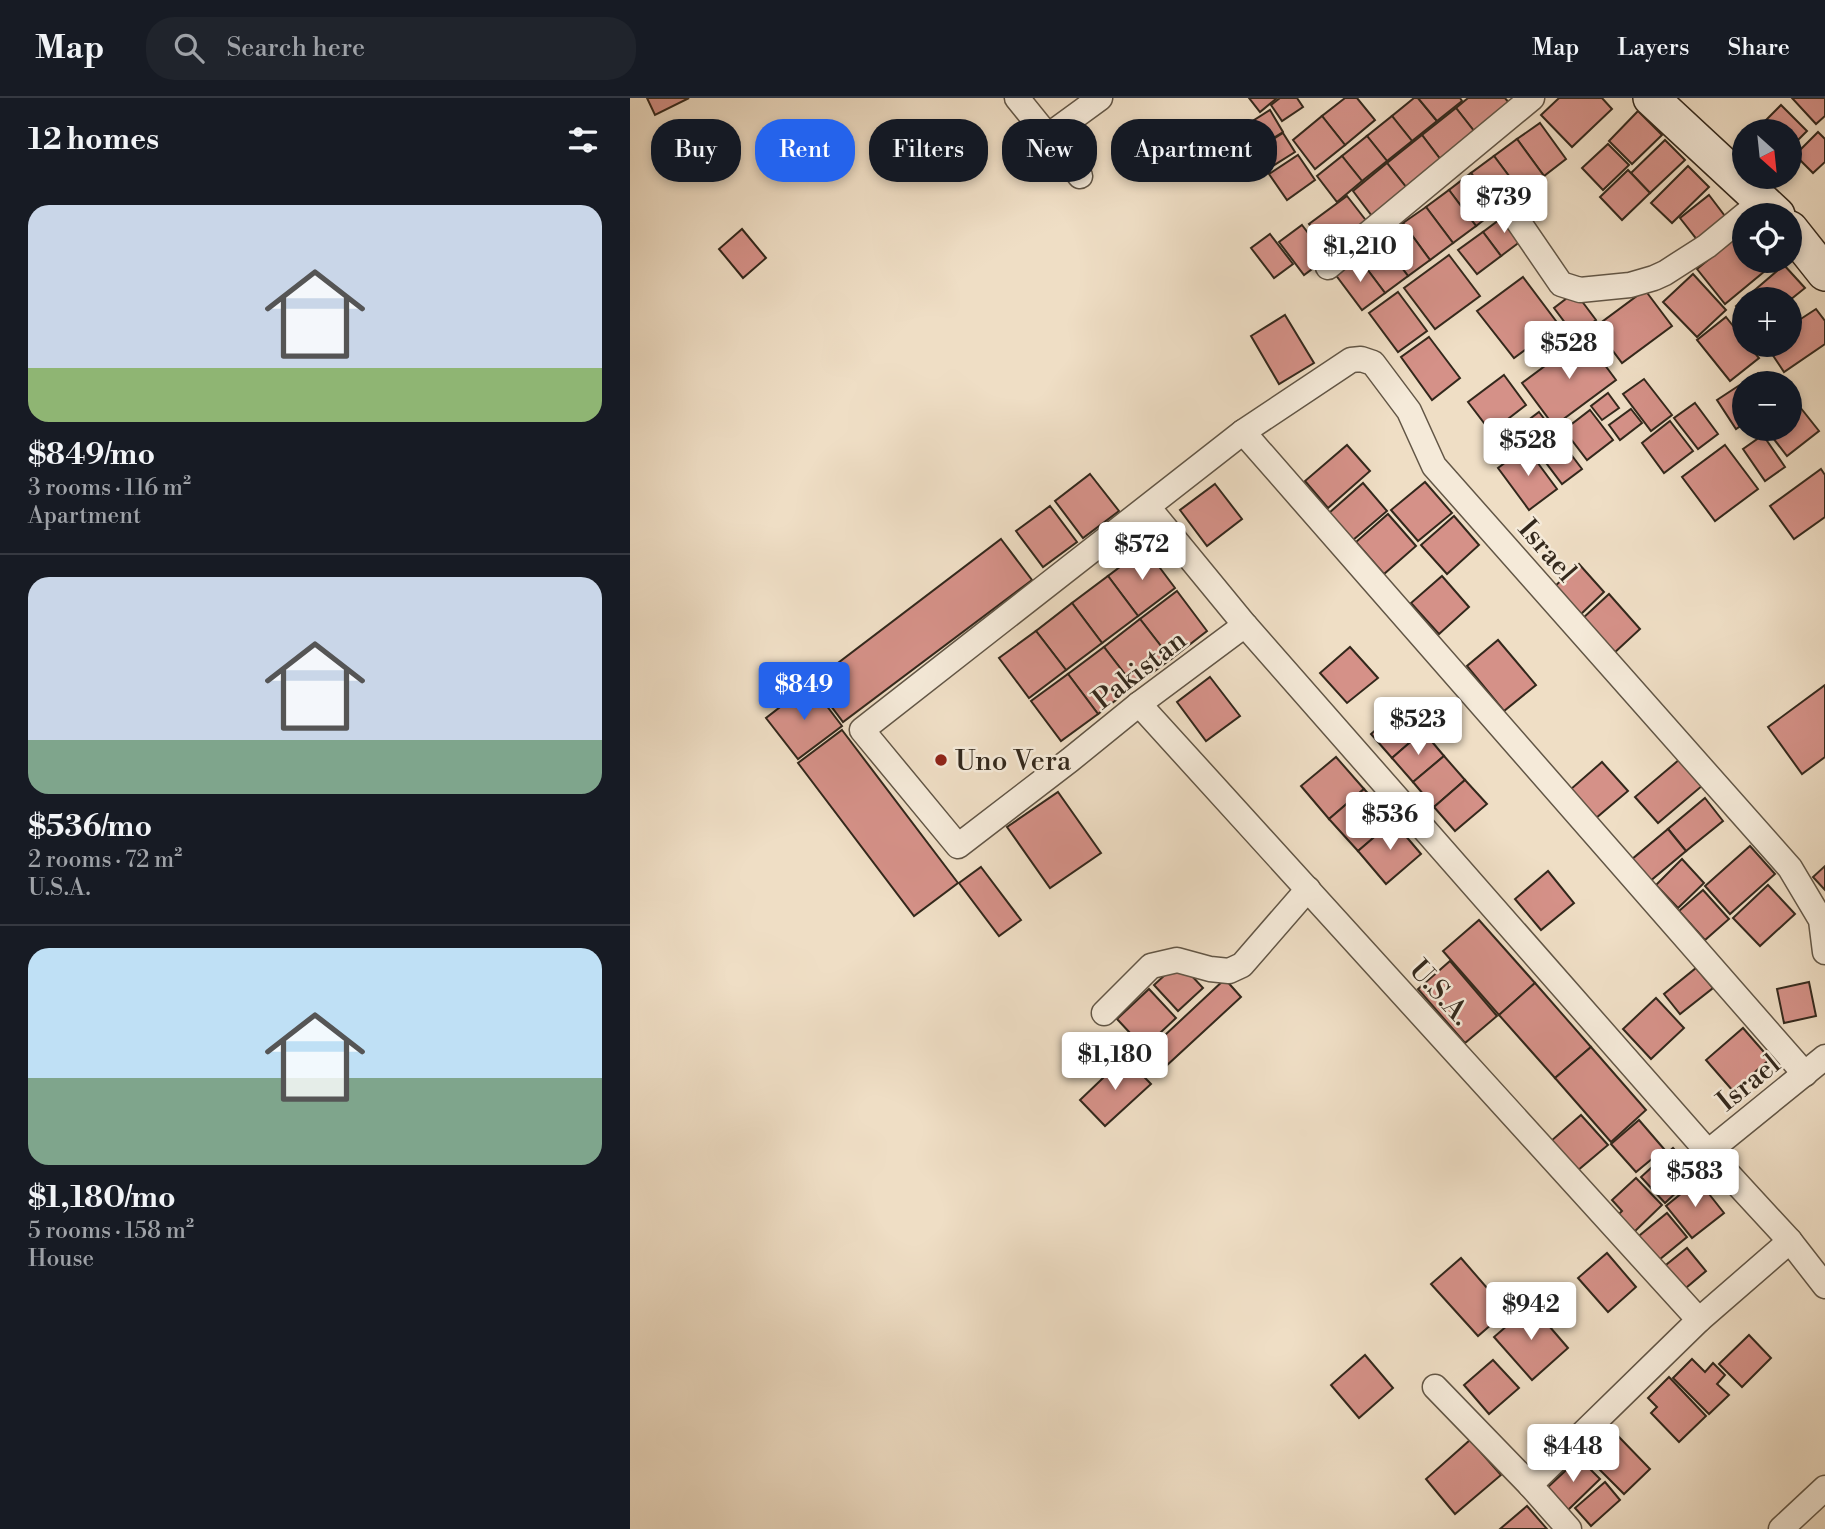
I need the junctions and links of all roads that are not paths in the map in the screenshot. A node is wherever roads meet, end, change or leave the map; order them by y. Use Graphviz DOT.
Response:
graph roads {
  1 [pos="1017,98"];
  2 [pos="1100,98"];
  3 [pos="1532,98"];
  4 [pos="1651,98"];
  5 [pos="1034,119"];
  6 [pos="1071,119"];
  7 [pos="1765,203"];
  8 [pos="1509,208"];
  9 [pos="1732,231"];
  10 [pos="1802,244"];
  11 [pos="1328,267"];
  12 [pos="1825,273"];
  13 [pos="1243,432"];
  14 [pos="1148,507"];
  15 [pos="1245,625"];
  16 [pos="1139,704"];
  17 [pos="1308,889"];
  18 [pos="1825,952"];
  19 [pos="1104,1013"];
  20 [pos="1825,1057"];
  21 [pos="1805,1074"];
  22 [pos="1708,1152"];
  23 [pos="1790,1241"];
  24 [pos="1825,1286"];
  25 [pos="1699,1320"];
  26 [pos="1435,1387"];
  27 [pos="1530,1485"];
  28 [pos="1825,1488"];
  29 [pos="1569,1529"];
  30 [pos="1781,1529"];
  1 -- 5 [label="street"];
  2 -- 6 [label="street"];
  3 -- 11 [label="street"];
  4 -- 7 [label="main road"];
  8 -- 9 [label="street"];
  10 -- 12 [label="main road"];
  13 -- 14 [label="street, Israel"];
  13 -- 18 [label="street, Israel"];
  13 -- 21 [label="street"];
  14 -- 15 [label="street"];
  14 -- 16 [label="street, Pakistan"];
  15 -- 16 [label="street, Pakistan"];
  15 -- 22 [label="street"];
  16 -- 17 [label="street, U.S.A."];
  17 -- 19 [label="street"];
  17 -- 25 [label="street, U.S.A."];
  20 -- 21 [label="street, Israel"];
  21 -- 22 [label="street, Israel"];
  22 -- 23 [label="street"];
  23 -- 24 [label="street"];
  23 -- 25 [label="street"];
  25 -- 27 [label="street"];
  26 -- 27 [label="street"];
  27 -- 29 [label="street"];
  28 -- 30 [label="street"];
}
